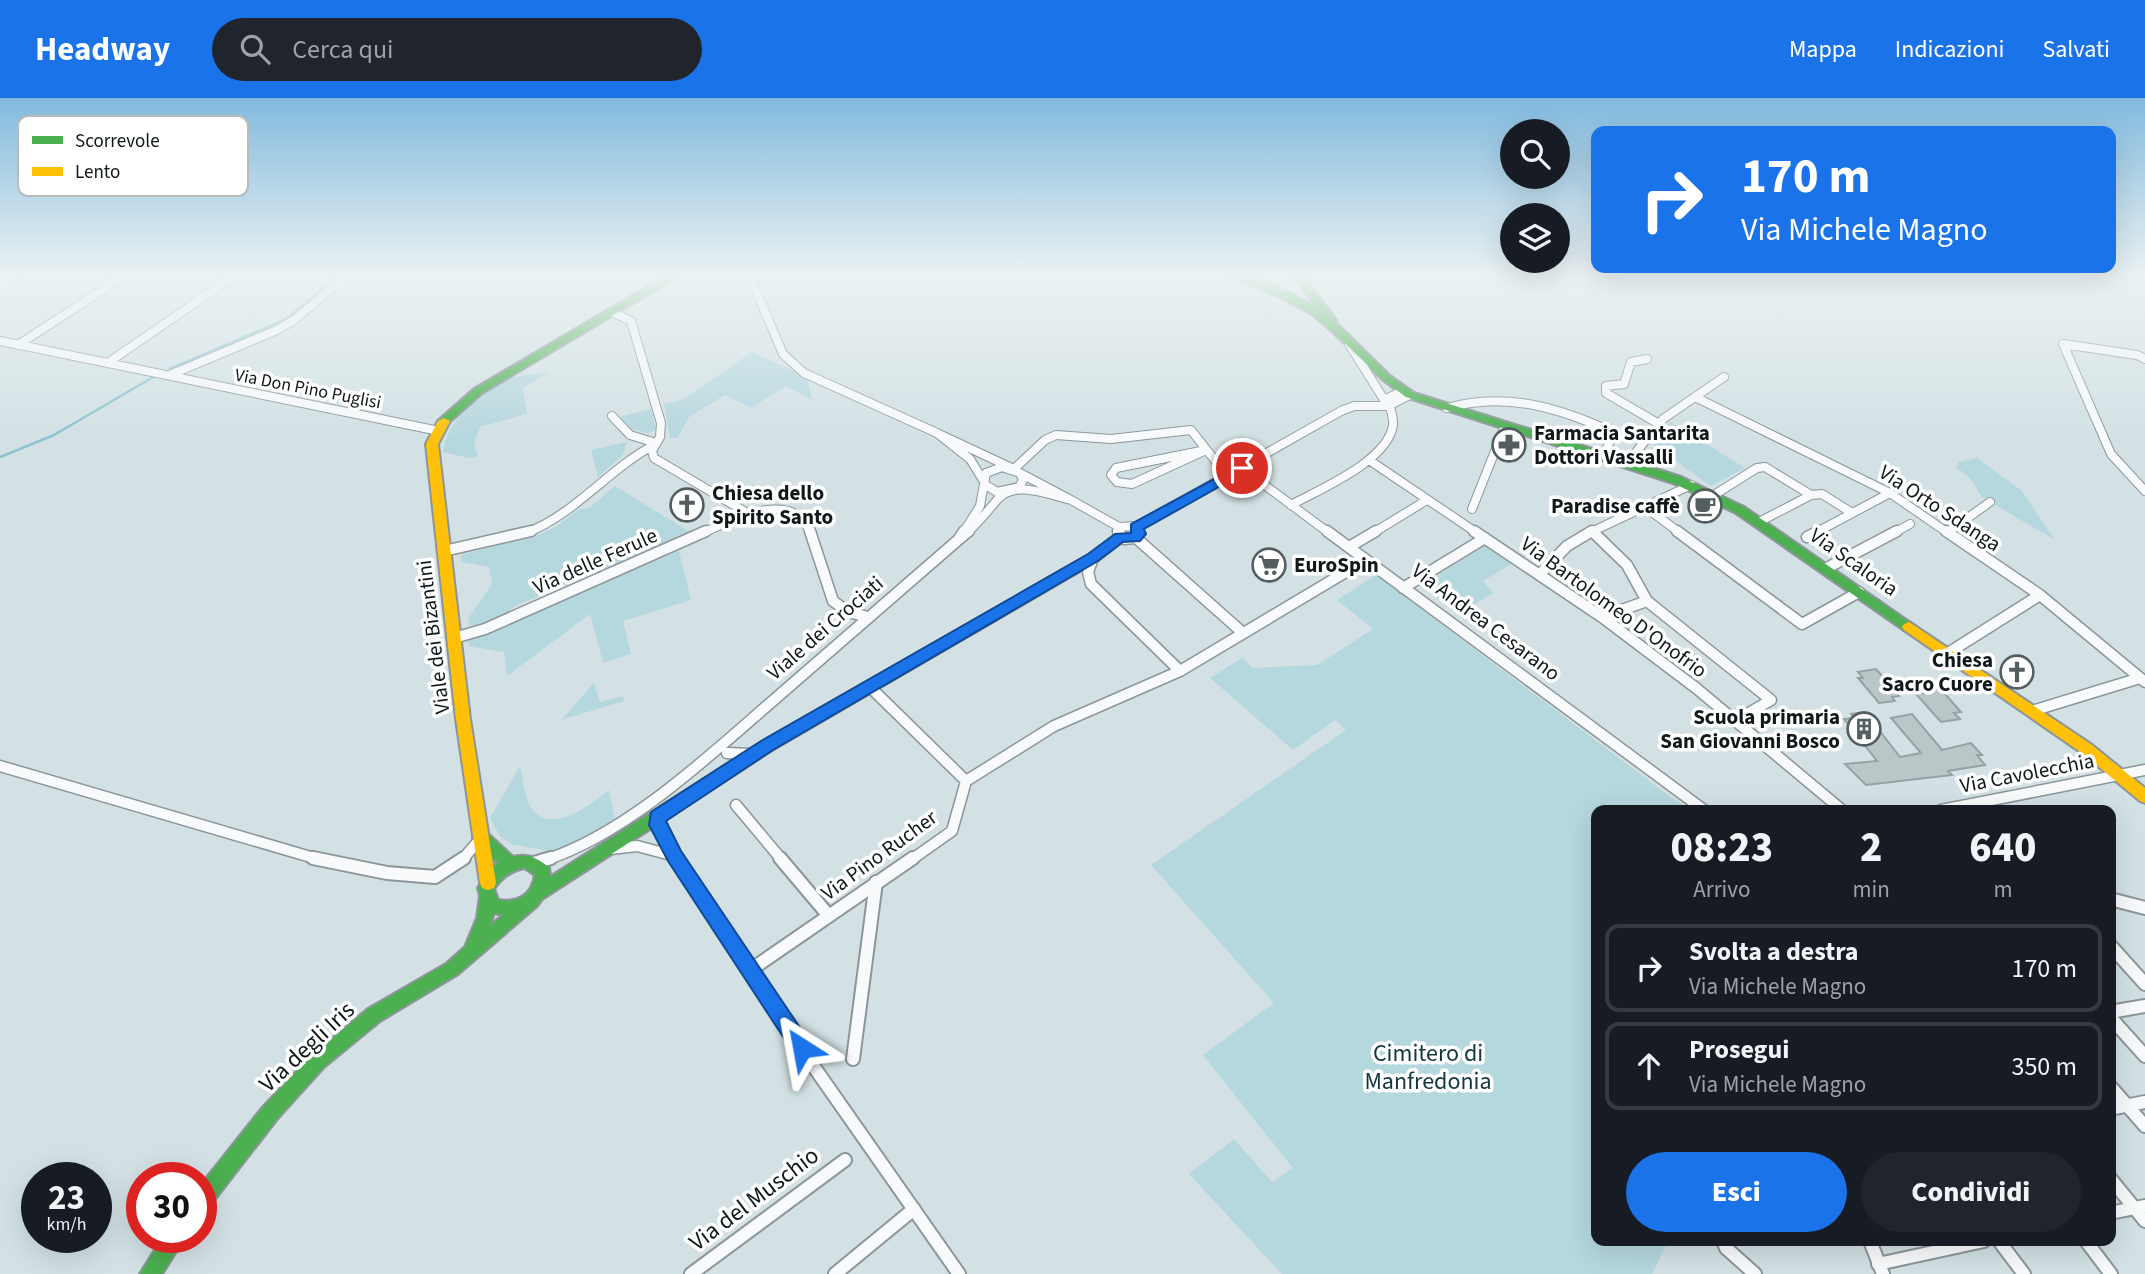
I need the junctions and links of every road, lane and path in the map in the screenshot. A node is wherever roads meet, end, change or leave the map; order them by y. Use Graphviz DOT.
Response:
graph roads {
  1 [pos="43,329"];
  2 [pos="157,329"];
  3 [pos="279,329"];
  4 [pos="583,329"];
  5 [pos="633,329"];
  6 [pos="772,329"];
  7 [pos="1336,329"];
  8 [pos="0,341"];
  9 [pos="1349,344"];
  10 [pos="18,345"];
  11 [pos="1647,359"];
  12 [pos="2145,359"];
  13 [pos="109,362"];
  14 [pos="172,374"];
  15 [pos="1724,377"];
  16 [pos="1406,393"];
  17 [pos="1695,397"];
  18 [pos="1388,406"];
  19 [pos="1447,408"];
  20 [pos="612,416"];
  21 [pos="1659,424"];
  22 [pos="1505,426"];
  23 [pos="439,431"];
  24 [pos="937,433"];
  25 [pos="656,443"];
  26 [pos="1206,450"];
  27 [pos="1369,460"];
  28 [pos="1629,461"];
  29 [pos="1242,468"];
  30 [pos="1017,471"];
  31 [pos="1228,477"];
  32 [pos="983,482"];
  33 [pos="1691,485"];
  34 [pos="1010,491"];
  35 [pos="2145,491"];
  36 [pos="1891,493"];
  37 [pos="1714,495"];
  38 [pos="1811,495"];
  39 [pos="1071,500"];
  40 [pos="1427,500"];
  41 [pos="1990,502"];
  42 [pos="1291,505"];
  43 [pos="1644,506"];
  44 [pos="1472,509"];
  45 [pos="1852,513"];
  46 [pos="749,514"];
  47 [pos="1759,522"];
  48 [pos="1910,524"];
  49 [pos="1592,531"];
  50 [pos="1128,532"];
  51 [pos="1948,532"];
  52 [pos="1807,537"];
  53 [pos="1485,538"];
  54 [pos="958,540"];
  55 [pos="1349,547"];
  56 [pos="444,551"];
  57 [pos="1093,558"];
  58 [pos="1366,559"];
  59 [pos="1827,568"];
  60 [pos="1539,575"];
  61 [pos="1403,588"];
  62 [pos="1859,592"];
  63 [pos="2040,595"];
  64 [pos="1647,601"];
  65 [pos="868,617"];
  66 [pos="1602,617"];
  67 [pos="1243,633"];
  68 [pos="454,638"];
  69 [pos="1948,653"];
  70 [pos="1181,671"];
  71 [pos="2143,680"];
  72 [pos="870,687"];
  73 [pos="2032,711"];
  74 [pos="1735,721"];
  75 [pos="767,746"];
  76 [pos="723,750"];
  77 [pos="0,766"];
  78 [pos="2145,770"];
  79 [pos="2121,775"];
  80 [pos="723,776"];
  81 [pos="965,781"];
  82 [pos="2145,797"];
  83 [pos="1827,798"];
  84 [pos="1697,805"];
  85 [pos="1831,805"];
  86 [pos="1836,805"];
  87 [pos="1967,805"];
  88 [pos="736,806"];
  89 [pos="658,817"];
  90 [pos="481,838"];
  91 [pos="603,852"];
  92 [pos="675,856"];
  93 [pos="534,863"];
  94 [pos="510,864"];
  95 [pos="876,882"];
  96 [pos="488,883"];
  97 [pos="535,897"];
  98 [pos="487,899"];
  99 [pos="2116,901"];
  100 [pos="2145,908"];
  101 [pos="829,916"];
  102 [pos="2116,952"];
  103 [pos="469,954"];
  104 [pos="749,971"];
  105 [pos="2145,984"];
  106 [pos="2145,1006"];
  107 [pos="2116,1013"];
  108 [pos="2116,1022"];
  109 [pos="2145,1056"];
  110 [pos="853,1059"];
  111 [pos="2116,1093"];
  112 [pos="2145,1102"];
  113 [pos="2128,1106"];
  114 [pos="2116,1108"];
  115 [pos="2145,1126"];
  116 [pos="845,1160"];
  117 [pos="217,1181"];
  118 [pos="2116,1184"];
  119 [pos="2140,1207"];
  120 [pos="914,1209"];
  121 [pos="2116,1212"];
  122 [pos="2145,1221"];
  123 [pos="1725,1246"];
  124 [pos="1872,1246"];
  125 [pos="1966,1246"];
  126 [pos="2003,1246"];
  127 [pos="2090,1246"];
  128 [pos="164,1253"];
  129 [pos="1881,1269"];
  130 [pos="150,1274"];
  131 [pos="691,1274"];
  132 [pos="835,1274"];
  133 [pos="959,1274"];
  134 [pos="1755,1274"];
  135 [pos="2024,1274"];
  136 [pos="2111,1274"];
  1 -- 10 [label="street"];
  2 -- 13 [label="street"];
  3 -- 14 [label="street"];
  4 -- 23 [label="street"];
  5 -- 25 [label="street"];
  6 -- 24 [label="street"];
  7 -- 9 [label="street, Via Scaloria"];
  8 -- 10 [label="street, Via Don Pino Puglisi"];
  9 -- 16 [label="street, Via Scaloria"];
  9 -- 18 [label="street, Via Scaloria"];
  10 -- 13 [label="street, Via Don Pino Puglisi"];
  11 -- 21 [label="street"];
  12 -- 35 [label="street"];
  13 -- 14 [label="street, Via Don Pino Puglisi"];
  14 -- 23 [label="street, Via Don Pino Puglisi"];
  15 -- 17 [label="street"];
  16 -- 18 [label="street"];
  16 -- 19 [label="street, Via Scaloria"];
  17 -- 21 [label="street"];
  17 -- 36 [label="street, Via Orto Sdanga"];
  18 -- 27 [label="street"];
  18 -- 29 [label="street"];
  19 -- 22 [label="street, Via Scaloria"];
  19 -- 28 [label="street"];
  20 -- 25 [label="street"];
  21 -- 28 [label="street"];
  22 -- 28 [label="street, Via Scaloria"];
  22 -- 44 [label="street"];
  23 -- 56 [label="street, Viale dei Bizantini"];
  24 -- 30 [label="street"];
  24 -- 32 [label="street"];
  25 -- 46 [label="street"];
  25 -- 56 [label="street"];
  26 -- 26 [label="street"];
  26 -- 30 [label="street"];
  26 -- 31 [label="street"];
  27 -- 40 [label="street, Via Bartolomeo D'Onofrio"];
  27 -- 42 [label="street"];
  28 -- 33 [label="street, Via Scaloria"];
  29 -- 31 [label="street"];
  29 -- 42 [label="street, Via Andrea Cesarano"];
  30 -- 32 [label="street"];
  30 -- 34 [label="street, Viale dei Crociati"];
  30 -- 39 [label="street"];
  31 -- 50 [label="street"];
  32 -- 34 [label="street"];
  32 -- 54 [label="street, Viale dei Crociati"];
  33 -- 37 [label="street, Via Scaloria"];
  33 -- 43 [label="street"];
  34 -- 39 [label="street"];
  34 -- 54 [label="street, Viale dei Crociati"];
  36 -- 45 [label="street"];
  36 -- 51 [label="street, Via Orto Sdanga"];
  37 -- 38 [label="street"];
  37 -- 47 [label="street, Via Scaloria"];
  38 -- 45 [label="street"];
  38 -- 47 [label="street"];
  39 -- 50 [label="street"];
  40 -- 53 [label="street, Via Bartolomeo D'Onofrio"];
  40 -- 55 [label="street"];
  41 -- 51 [label="street"];
  42 -- 55 [label="street, Via Andrea Cesarano"];
  43 -- 49 [label="street"];
  43 -- 62 [label="street"];
  45 -- 52 [label="street"];
  46 -- 65 [label="street"];
  46 -- 68 [label="street, Via delle Ferule"];
  47 -- 59 [label="street, Via Scaloria"];
  48 -- 59 [label="street"];
  49 -- 60 [label="street"];
  49 -- 64 [label="street"];
  50 -- 57 [label="street"];
  50 -- 67 [label="street"];
  51 -- 63 [label="street, Via Orto Sdanga"];
  53 -- 60 [label="street, Via Bartolomeo D'Onofrio"];
  53 -- 61 [label="street"];
  54 -- 65 [label="street, Viale dei Crociati"];
  55 -- 58 [label="street, Via Andrea Cesarano"];
  56 -- 68 [label="street, Viale dei Bizantini"];
  57 -- 70 [label="street"];
  57 -- 72 [label="street"];
  58 -- 61 [label="street, Via Andrea Cesarano"];
  58 -- 67 [label="street"];
  59 -- 62 [label="street, Via Scaloria"];
  60 -- 66 [label="street, Via Bartolomeo D'Onofrio"];
  61 -- 84 [label="street, Via Andrea Cesarano"];
  62 -- 69 [label="street, Via Scaloria"];
  63 -- 69 [label="street"];
  63 -- 71 [label="street, Via Orto Sdanga"];
  64 -- 66 [label="street"];
  64 -- 74 [label="street"];
  65 -- 76 [label="street, Viale dei Crociati"];
  66 -- 74 [label="street, Via Bartolomeo D'Onofrio"];
  67 -- 70 [label="street"];
  68 -- 90 [label="street, Viale dei Bizantini"];
  69 -- 73 [label="street, Via Scaloria"];
  70 -- 81 [label="street"];
  71 -- 73 [label="street"];
  72 -- 75 [label="street"];
  72 -- 81 [label="street"];
  73 -- 79 [label="street, Via Scaloria"];
  74 -- 83 [label="street, Via Bartolomeo D'Onofrio"];
  75 -- 76 [label="street"];
  75 -- 80 [label="street"];
  76 -- 80 [label="street"];
  76 -- 93 [label="street, Viale dei Crociati"];
  77 -- 90 [label="street"];
  78 -- 79 [label="street, Via Cavolecchia"];
  79 -- 82 [label="street, Via Scaloria"];
  79 -- 87 [label="street, Via Cavolecchia"];
  80 -- 89 [label="street"];
  81 -- 95 [label="street, Via Pino Rucher"];
  83 -- 85 [label="street, Via Bartolomeo D'Onofrio"];
  83 -- 86 [label="street, Via Bartolomeo D'Onofrio"];
  88 -- 101 [label="street"];
  89 -- 91 [label="street"];
  89 -- 92 [label="street"];
  90 -- 94 [label="street"];
  90 -- 96 [label="street, Viale dei Bizantini"];
  91 -- 92 [label="street"];
  91 -- 97 [label="street"];
  92 -- 104 [label="street"];
  93 -- 94 [label="street"];
  93 -- 97 [label="street"];
  94 -- 96 [label="street"];
  95 -- 101 [label="street, Via Pino Rucher"];
  95 -- 110 [label="street"];
  96 -- 98 [label="street"];
  97 -- 98 [label="street"];
  97 -- 103 [label="street, Via degli Iris"];
  98 -- 103 [label="street, Via degli Iris"];
  99 -- 100 [label="street"];
  101 -- 104 [label="street, Via Pino Rucher"];
  102 -- 105 [label="street"];
  103 -- 117 [label="street, Via degli Iris"];
  104 -- 120 [label="street"];
  106 -- 107 [label="street"];
  108 -- 109 [label="street"];
  111 -- 113 [label="street"];
  112 -- 113 [label="street"];
  113 -- 114 [label="street"];
  113 -- 115 [label="street"];
  116 -- 131 [label="street, Via del Muschio"];
  118 -- 119 [label="street"];
  119 -- 121 [label="street"];
  119 -- 122 [label="street"];
  120 -- 132 [label="street"];
  120 -- 133 [label="street"];
  123 -- 134 [label="street"];
  124 -- 129 [label="street"];
  125 -- 129 [label="street"];
  126 -- 135 [label="street"];
  127 -- 136 [label="street"];
  128 -- 130 [label="street"];
}
